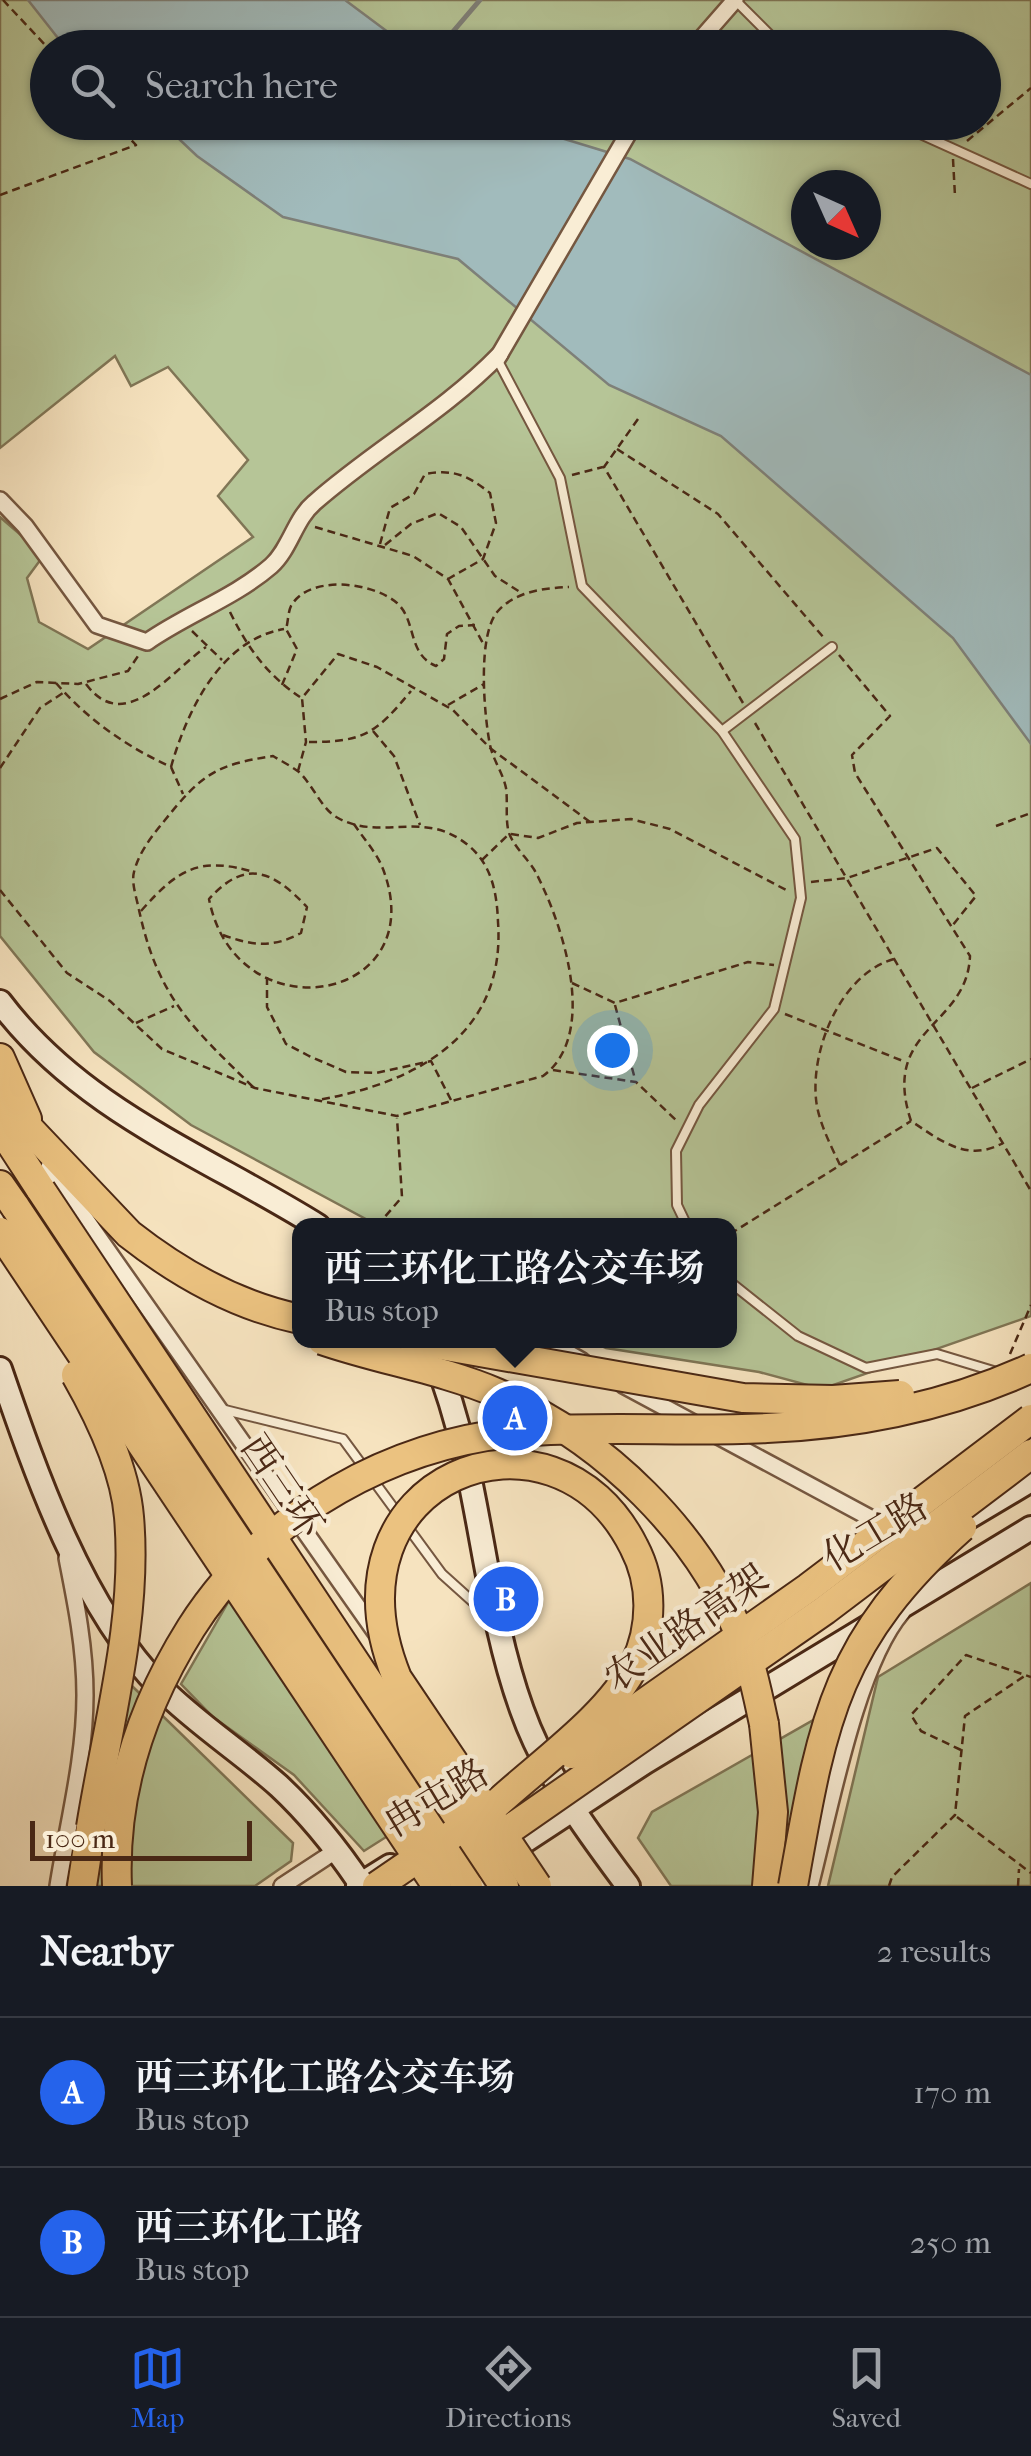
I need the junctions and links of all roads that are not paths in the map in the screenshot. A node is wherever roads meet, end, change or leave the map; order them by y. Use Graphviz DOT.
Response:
graph roads {
  1 [pos="735,0"];
  2 [pos="709,30"];
  3 [pos="765,30"];
  4 [pos="624,140"];
  5 [pos="933,140"];
  6 [pos="1031,184"];
  7 [pos="499,357"];
  8 [pos="0,500"];
  9 [pos="832,647"];
  10 [pos="722,731"];
  11 [pos="0,1002"];
  12 [pos="0,1058"];
  13 [pos="0,1098"];
  14 [pos="0,1127"];
  15 [pos="32,1130"];
  16 [pos="98,1202"];
  17 [pos="4,1214"];
  18 [pos="307,1218"];
  19 [pos="684,1218"];
  20 [pos="737,1288"];
  21 [pos="292,1317"];
  22 [pos="292,1330"];
  23 [pos="350,1348"];
  24 [pos="430,1348"];
  25 [pos="461,1348"];
  26 [pos="560,1348"];
  27 [pos="0,1369"];
  28 [pos="1024,1369"];
  29 [pos="221,1409"];
  30 [pos="1031,1420"];
  31 [pos="1031,1454"];
  32 [pos="1031,1468"];
  33 [pos="1031,1480"];
  34 [pos="1031,1528"];
  35 [pos="62,1529"];
  36 [pos="946,1531"];
  37 [pos="917,1596"];
  38 [pos="498,1626"];
  39 [pos="550,1769"];
  40 [pos="494,1805"];
  41 [pos="573,1808"];
  42 [pos="336,1850"];
  43 [pos="58,1886"];
  44 [pos="82,1886"];
  45 [pos="117,1886"];
  46 [pos="282,1886"];
  47 [pos="364,1886"];
  48 [pos="426,1886"];
  49 [pos="437,1886"];
  50 [pos="458,1886"];
  51 [pos="468,1886"];
  52 [pos="504,1886"];
  53 [pos="537,1886"];
  54 [pos="628,1886"];
  55 [pos="767,1886"];
  56 [pos="793,1886"];
  57 [pos="810,1886"];
  1 -- 2 [label="street"];
  1 -- 3 [label="lane"];
  4 -- 7 [label="street"];
  5 -- 6 [label="lane"];
  7 -- 8 [label="street"];
  7 -- 10 [label="lane"];
  9 -- 10 [label="lane"];
  10 -- 19 [label="lane"];
  11 -- 18 [label="main road"];
  12 -- 15 [label="highway"];
  13 -- 15 [label="highway"];
  14 -- 52 [label="highway, 西三环, bridge"];
  15 -- 16 [label="highway"];
  15 -- 29 [label="street"];
  16 -- 21 [label="highway"];
  16 -- 22 [label="highway"];
  17 -- 44 [label="highway, bridge"];
  17 -- 49 [label="highway, bridge"];
  17 -- 51 [label="highway, 西三环, bridge"];
  20 -- 28 [label="lane"];
  23 -- 55 [label="highway, bridge"];
  24 -- 38 [label="main road"];
  25 -- 28 [label="highway, bridge"];
  26 -- 36 [label="street"];
  27 -- 35 [label="main road"];
  28 -- 45 [label="highway, bridge"];
  29 -- 38 [label="lane"];
  29 -- 40 [label="street"];
  30 -- 40 [label="highway, 农业路高架, bridge"];
  31 -- 48 [label="highway, 农业路高架, bridge"];
  32 -- 56 [label="highway, bridge"];
  33 -- 36 [label="main road, 化工路"];
  34 -- 37 [label="main road, 化工路"];
  35 -- 42 [label="main road"];
  35 -- 43 [label="street"];
  36 -- 39 [label="main road, 化工路"];
  37 -- 41 [label="main road, 化工路"];
  37 -- 57 [label="street"];
  38 -- 39 [label="main road"];
  39 -- 40 [label="main road, 冉屯路"];
  39 -- 41 [label="main road"];
  40 -- 47 [label="highway, 农业路高架, bridge"];
  40 -- 53 [label="highway, bridge"];
  41 -- 50 [label="main road"];
  41 -- 54 [label="main road"];
  42 -- 46 [label="street"];
  42 -- 47 [label="main road"];
}
